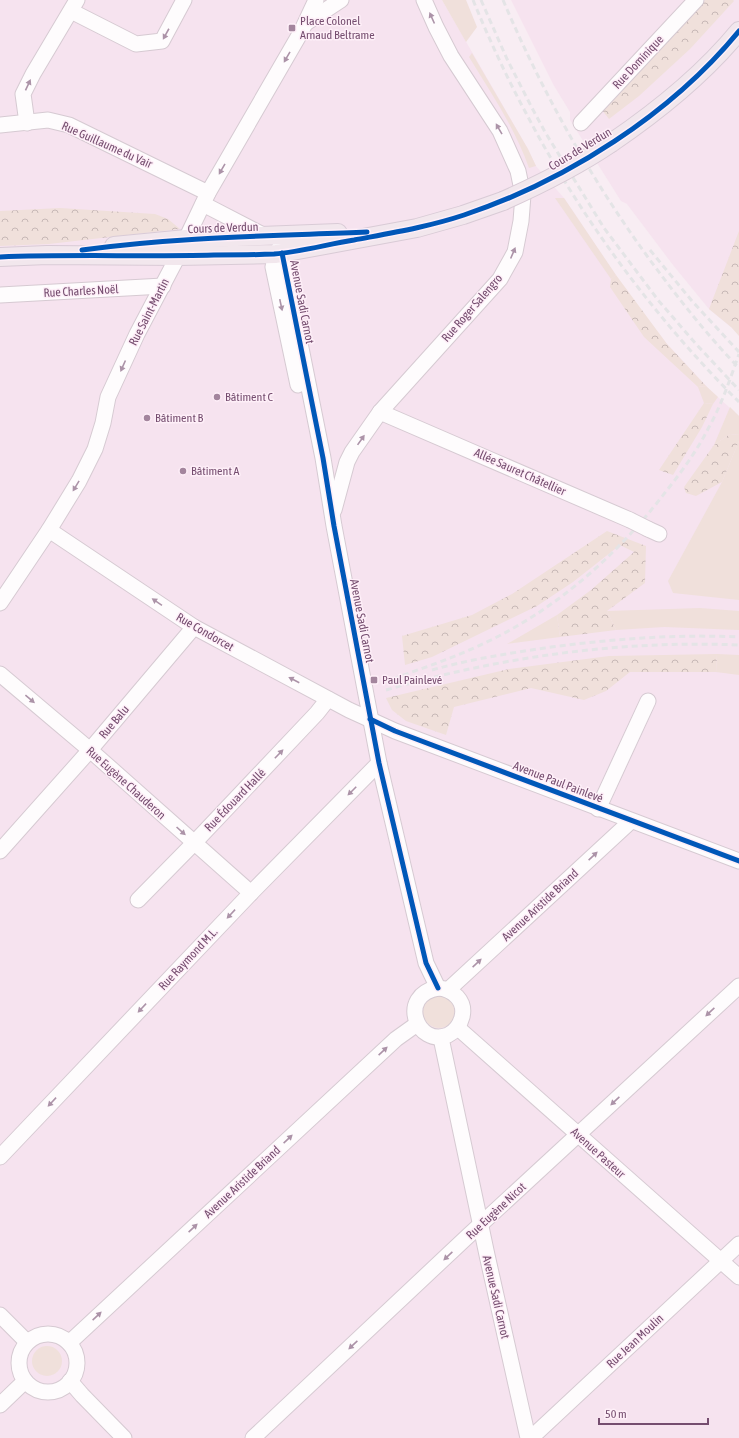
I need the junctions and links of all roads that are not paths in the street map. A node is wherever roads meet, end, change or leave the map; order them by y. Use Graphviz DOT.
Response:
graph roads {
  1 [pos="184,0"];
  2 [pos="316,0"];
  3 [pos="341,0"];
  4 [pos="424,0"];
  5 [pos="696,0"];
  6 [pos="74,6"];
  7 [pos="306,23"];
  8 [pos="739,31"];
  9 [pos="26,123"];
  10 [pos="581,123"];
  11 [pos="0,125"];
  12 [pos="206,198"];
  13 [pos="401,231"];
  14 [pos="302,234"];
  15 [pos="265,236"];
  16 [pos="186,239"];
  17 [pos="47,255"];
  18 [pos="178,256"];
  19 [pos="0,257"];
  20 [pos="274,257"];
  21 [pos="163,286"];
  22 [pos="0,295"];
  23 [pos="380,412"];
  24 [pos="317,455"];
  25 [pos="347,462"];
  26 [pos="332,515"];
  27 [pos="49,530"];
  28 [pos="654,531"];
  29 [pos="0,603"];
  30 [pos="194,627"];
  31 [pos="0,674"];
  32 [pos="328,699"];
  33 [pos="648,701"];
  34 [pos="370,719"];
  35 [pos="90,750"];
  36 [pos="379,763"];
  37 [pos="598,809"];
  38 [pos="631,821"];
  39 [pos="194,843"];
  40 [pos="0,851"];
  41 [pos="739,861"];
  42 [pos="251,892"];
  43 [pos="138,900"];
  44 [pos="739,986"];
  45 [pos="443,989"];
  46 [pos="417,1024"];
  47 [pos="458,1028"];
  48 [pos="441,1038"];
  49 [pos="579,1135"];
  50 [pos="0,1157"];
  51 [pos="481,1225"];
  52 [pos="739,1244"];
  53 [pos="721,1261"];
  54 [pos="739,1277"];
  55 [pos="0,1314"];
  56 [pos="27,1342"];
  57 [pos="69,1343"];
  58 [pos="25,1381"];
  59 [pos="70,1381"];
  60 [pos="0,1405"];
  61 [pos="124,1438"];
  62 [pos="254,1438"];
  63 [pos="528,1438"];
  64 [pos="531,1438"];
  1 -- 6 [label="street, one-way"];
  2 -- 7 [label="street, Rue Saint-Martin"];
  3 -- 7 [label="street, Rue Saint-Martin"];
  23 -- 4 [label="street, Rue Roger Salengro, one-way"];
  5 -- 10 [label="street, Rue Dominique"];
  9 -- 6 [label="street, one-way"];
  7 -- 12 [label="street, Rue Saint-Martin, one-way"];
  8 -- 13 [label="main road, Cours de Verdun, bridge"];
  9 -- 11 [label="street, Rue Guillaume du Vair"];
  9 -- 12 [label="street, Rue Guillaume du Vair"];
  12 -- 15 [label="street, Rue Guillaume du Vair"];
  12 -- 16 [label="street, Rue Saint-Martin"];
  13 -- 14 [label="main road, Cours de Verdun"];
  13 -- 20 [label="main road, Cours de Verdun"];
  14 -- 15 [label="main road, Cours de Verdun"];
  14 -- 20 [label="street, Avenue Sadi Carnot"];
  15 -- 16 [label="main road, Cours de Verdun"];
  16 -- 17 [label="main road, Cours de Verdun"];
  16 -- 18 [label="street, Rue Saint-Martin"];
  17 -- 18 [label="main road, Cours de Verdun"];
  17 -- 19 [label="main road, Cours de Verdun"];
  18 -- 20 [label="main road, Cours de Verdun"];
  18 -- 21 [label="street, Rue Saint-Martin"];
  20 -- 24 [label="street, Avenue Sadi Carnot"];
  21 -- 22 [label="street, Rue Charles Noël"];
  21 -- 27 [label="street, Rue Saint-Martin, one-way"];
  25 -- 23 [label="street, Rue Roger Salengro, one-way"];
  23 -- 28 [label="street, Allée Sauret Châtellier, bridge"];
  24 -- 25 [label="street"];
  24 -- 26 [label="street, Avenue Sadi Carnot"];
  25 -- 26 [label="street, Rue Roger Salengro"];
  26 -- 34 [label="street, Avenue Sadi Carnot"];
  27 -- 29 [label="street, Rue Saint-Martin"];
  30 -- 27 [label="street, Rue Condorcet, one-way"];
  32 -- 30 [label="street, Rue Condorcet, one-way"];
  30 -- 35 [label="street, Rue Balu"];
  31 -- 35 [label="street, Rue Eugène Chauderon, one-way"];
  32 -- 34 [label="street, Rue Condorcet"];
  39 -- 32 [label="street, Rue Édouard Hallé, one-way"];
  33 -- 37 [label="street"];
  34 -- 36 [label="street, Avenue Sadi Carnot"];
  34 -- 37 [label="street, Avenue Paul Painlevé"];
  35 -- 39 [label="street, Rue Eugène Chauderon, one-way"];
  35 -- 40 [label="street, Rue Balu"];
  36 -- 42 [label="street, Rue Raymond M.L., one-way"];
  36 -- 45 [label="street, Avenue Sadi Carnot"];
  37 -- 38 [label="street, Avenue Paul Painlevé"];
  38 -- 41 [label="street, Avenue Paul Painlevé"];
  45 -- 38 [label="street, Avenue Aristide Briand, one-way"];
  39 -- 42 [label="street, Rue Eugène Chauderon"];
  39 -- 43 [label="street, Rue Édouard Hallé"];
  42 -- 50 [label="street, Rue Raymond M.L., one-way"];
  44 -- 49 [label="street, Rue Eugène Nicot, one-way"];
  45 -- 46 [label="street"];
  45 -- 47 [label="street"];
  46 -- 48 [label="street"];
  57 -- 46 [label="street, Avenue Aristide Briand, one-way"];
  47 -- 48 [label="street"];
  47 -- 49 [label="street, Avenue Pasteur"];
  48 -- 51 [label="street, Avenue Sadi Carnot"];
  49 -- 51 [label="street, Rue Eugène Nicot"];
  49 -- 53 [label="street, Avenue Pasteur"];
  51 -- 62 [label="street, Rue Eugène Nicot, one-way"];
  51 -- 63 [label="street, Avenue Sadi Carnot"];
  52 -- 53 [label="street, Rue Jean Moulin"];
  53 -- 54 [label="street, Avenue Pasteur"];
  53 -- 64 [label="street, Rue Jean Moulin"];
  55 -- 56 [label="street"];
  56 -- 57 [label="street"];
  56 -- 58 [label="street"];
  57 -- 59 [label="street"];
  58 -- 59 [label="street"];
  58 -- 60 [label="street"];
  59 -- 61 [label="street"];
}
